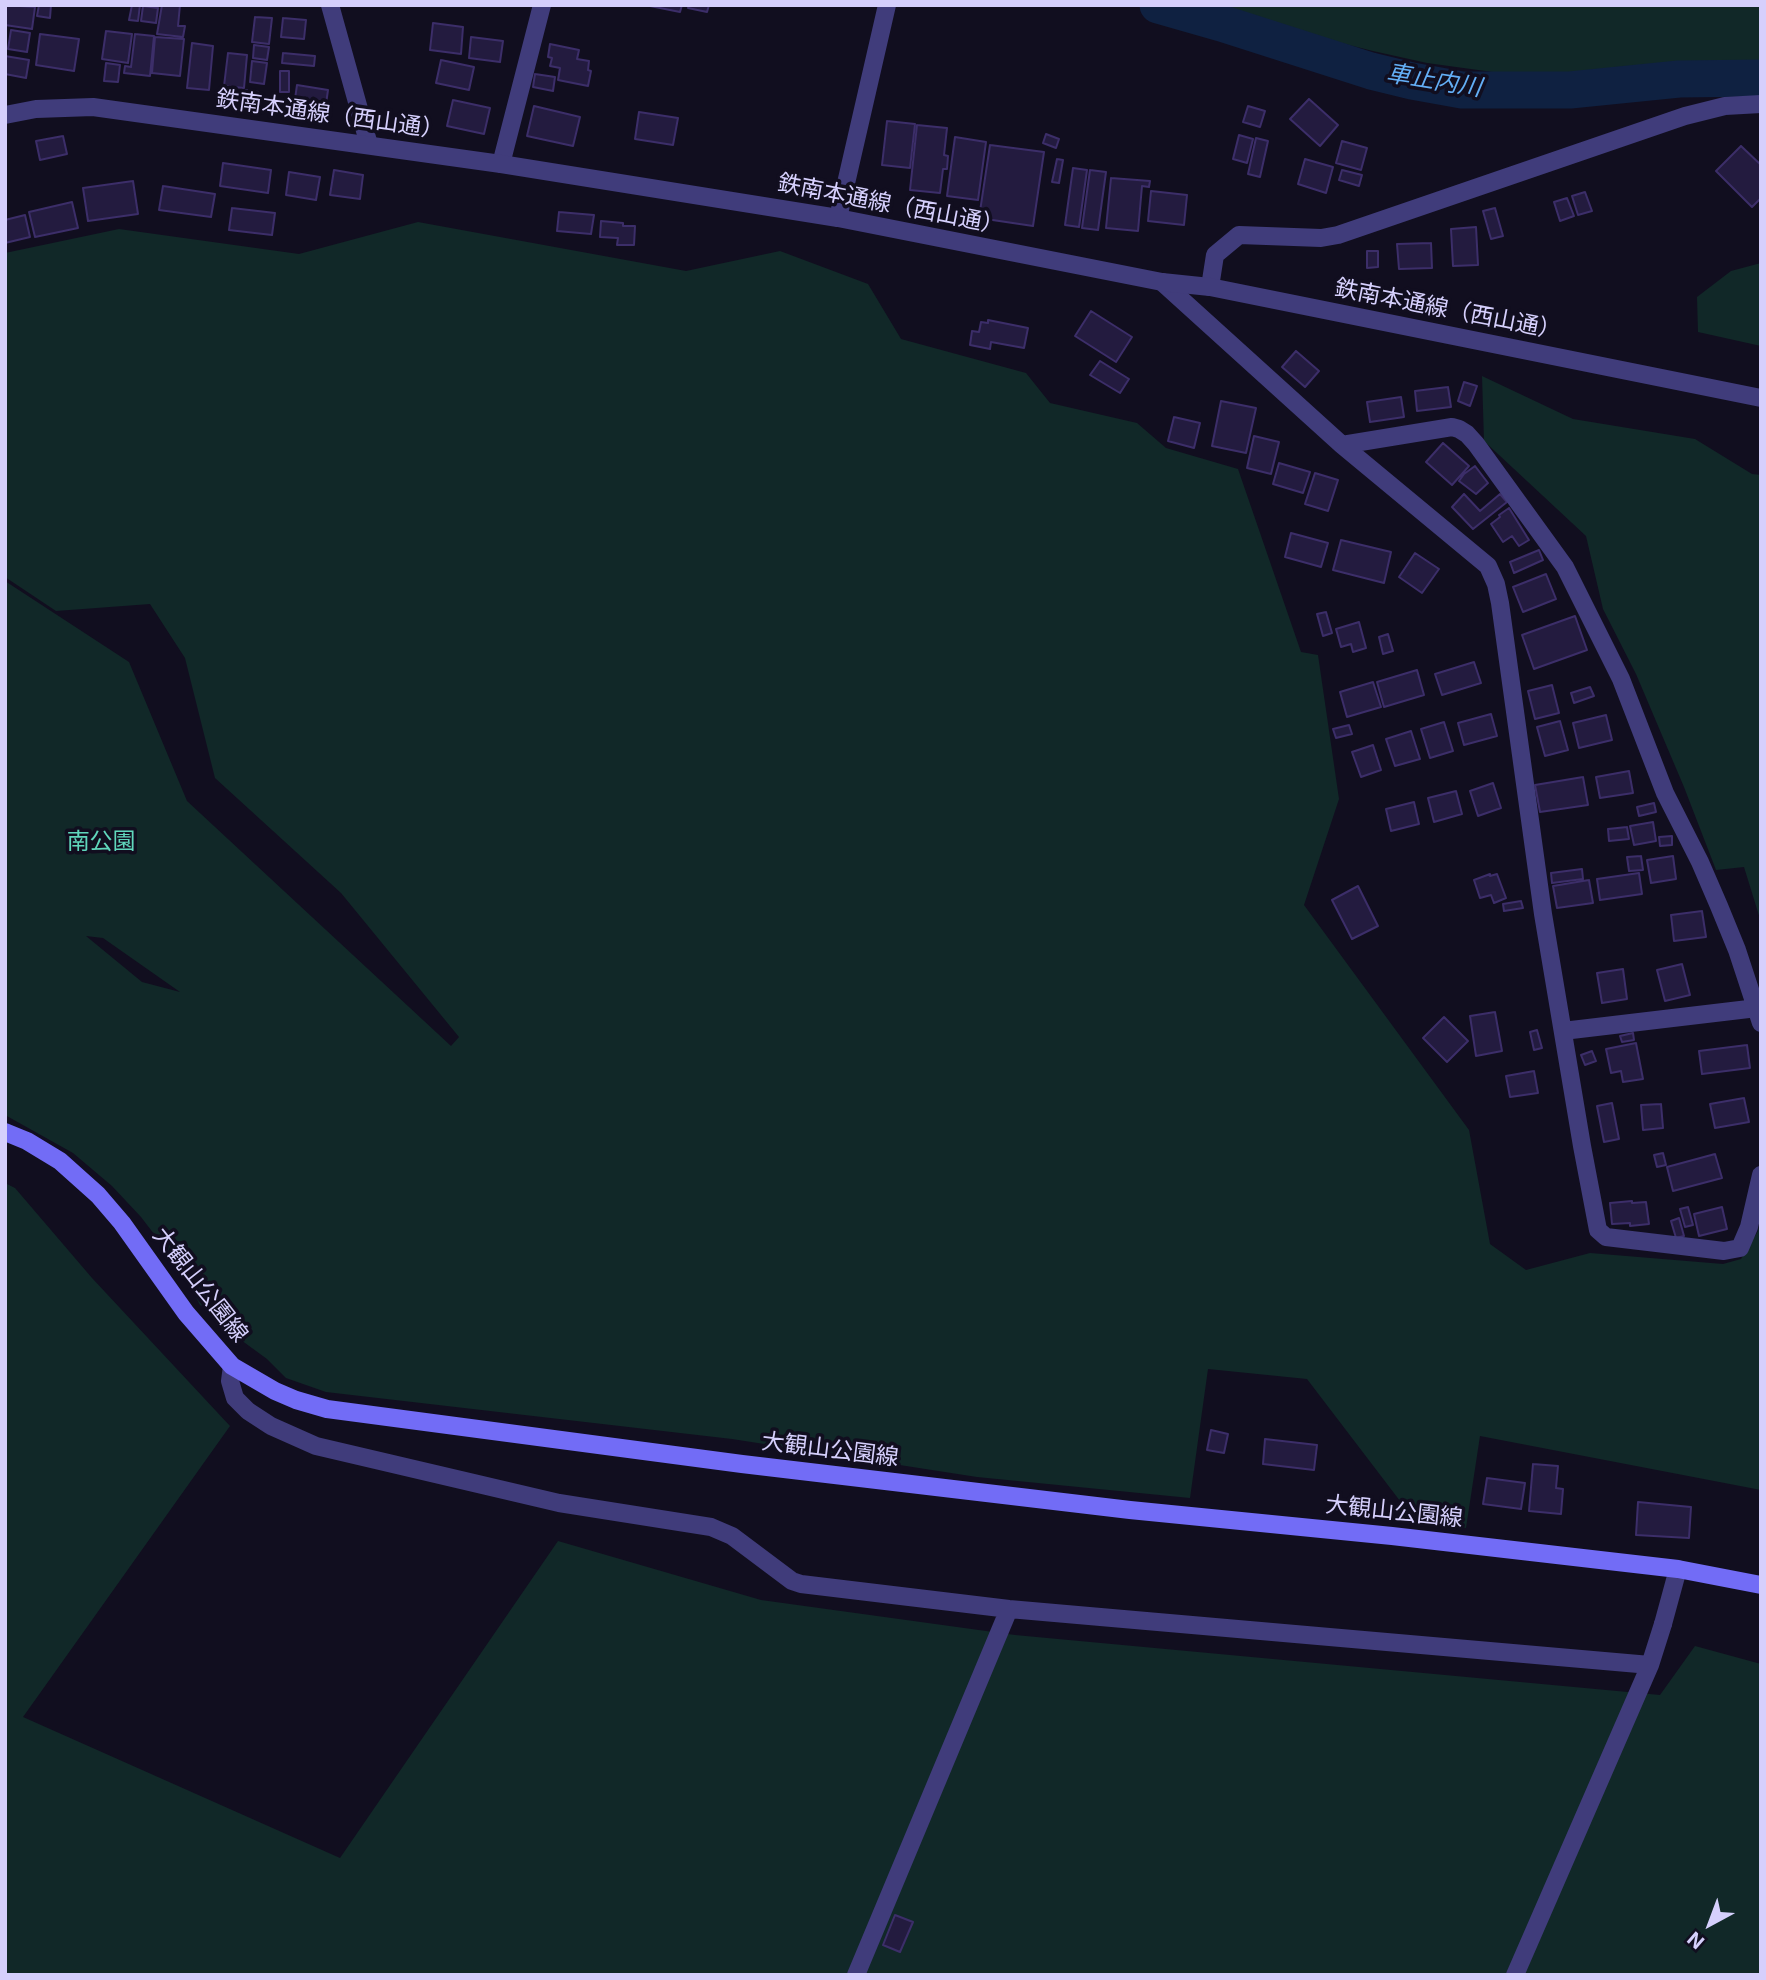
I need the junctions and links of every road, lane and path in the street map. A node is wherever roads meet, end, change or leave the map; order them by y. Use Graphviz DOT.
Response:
graph roads {
  1 [pos="330,5"];
  2 [pos="541,5"];
  3 [pos="887,5"];
  4 [pos="1761,104"];
  5 [pos="5,115"];
  6 [pos="369,145"];
  7 [pos="501,164"];
  8 [pos="838,218"];
  9 [pos="1163,282"];
  10 [pos="1210,287"];
  11 [pos="1761,398"];
  12 [pos="1342,446"];
  13 [pos="1759,1016"];
  14 [pos="1563,1031"];
  15 [pos="5,1132"];
  16 [pos="1761,1175"];
  17 [pos="232,1366"];
  18 [pos="1678,1569"];
  19 [pos="1761,1585"];
  20 [pos="1009,1609"];
  21 [pos="1650,1665"];
  22 [pos="856,1975"];
  23 [pos="1516,1975"];
  1 -- 6 [label="street"];
  2 -- 7 [label="street"];
  3 -- 8 [label="street"];
  4 -- 10 [label="street"];
  5 -- 6 [label="street, 鉄南本通線（西山通）"];
  6 -- 7 [label="street, 鉄南本通線（西山通）"];
  7 -- 8 [label="street, 鉄南本通線（西山通）"];
  8 -- 9 [label="street, 鉄南本通線（西山通）"];
  9 -- 10 [label="street, 鉄南本通線（西山通）"];
  9 -- 12 [label="street"];
  10 -- 11 [label="street, 鉄南本通線（西山通）"];
  12 -- 13 [label="street"];
  12 -- 14 [label="street"];
  13 -- 14 [label="street"];
  14 -- 16 [label="street"];
  15 -- 17 [label="main road, 大観山公園線"];
  17 -- 18 [label="main road, 大観山公園線"];
  17 -- 20 [label="street"];
  18 -- 19 [label="main road, 大観山公園線"];
  18 -- 21 [label="street"];
  20 -- 21 [label="street"];
  20 -- 22 [label="street"];
  21 -- 23 [label="street"];
}
